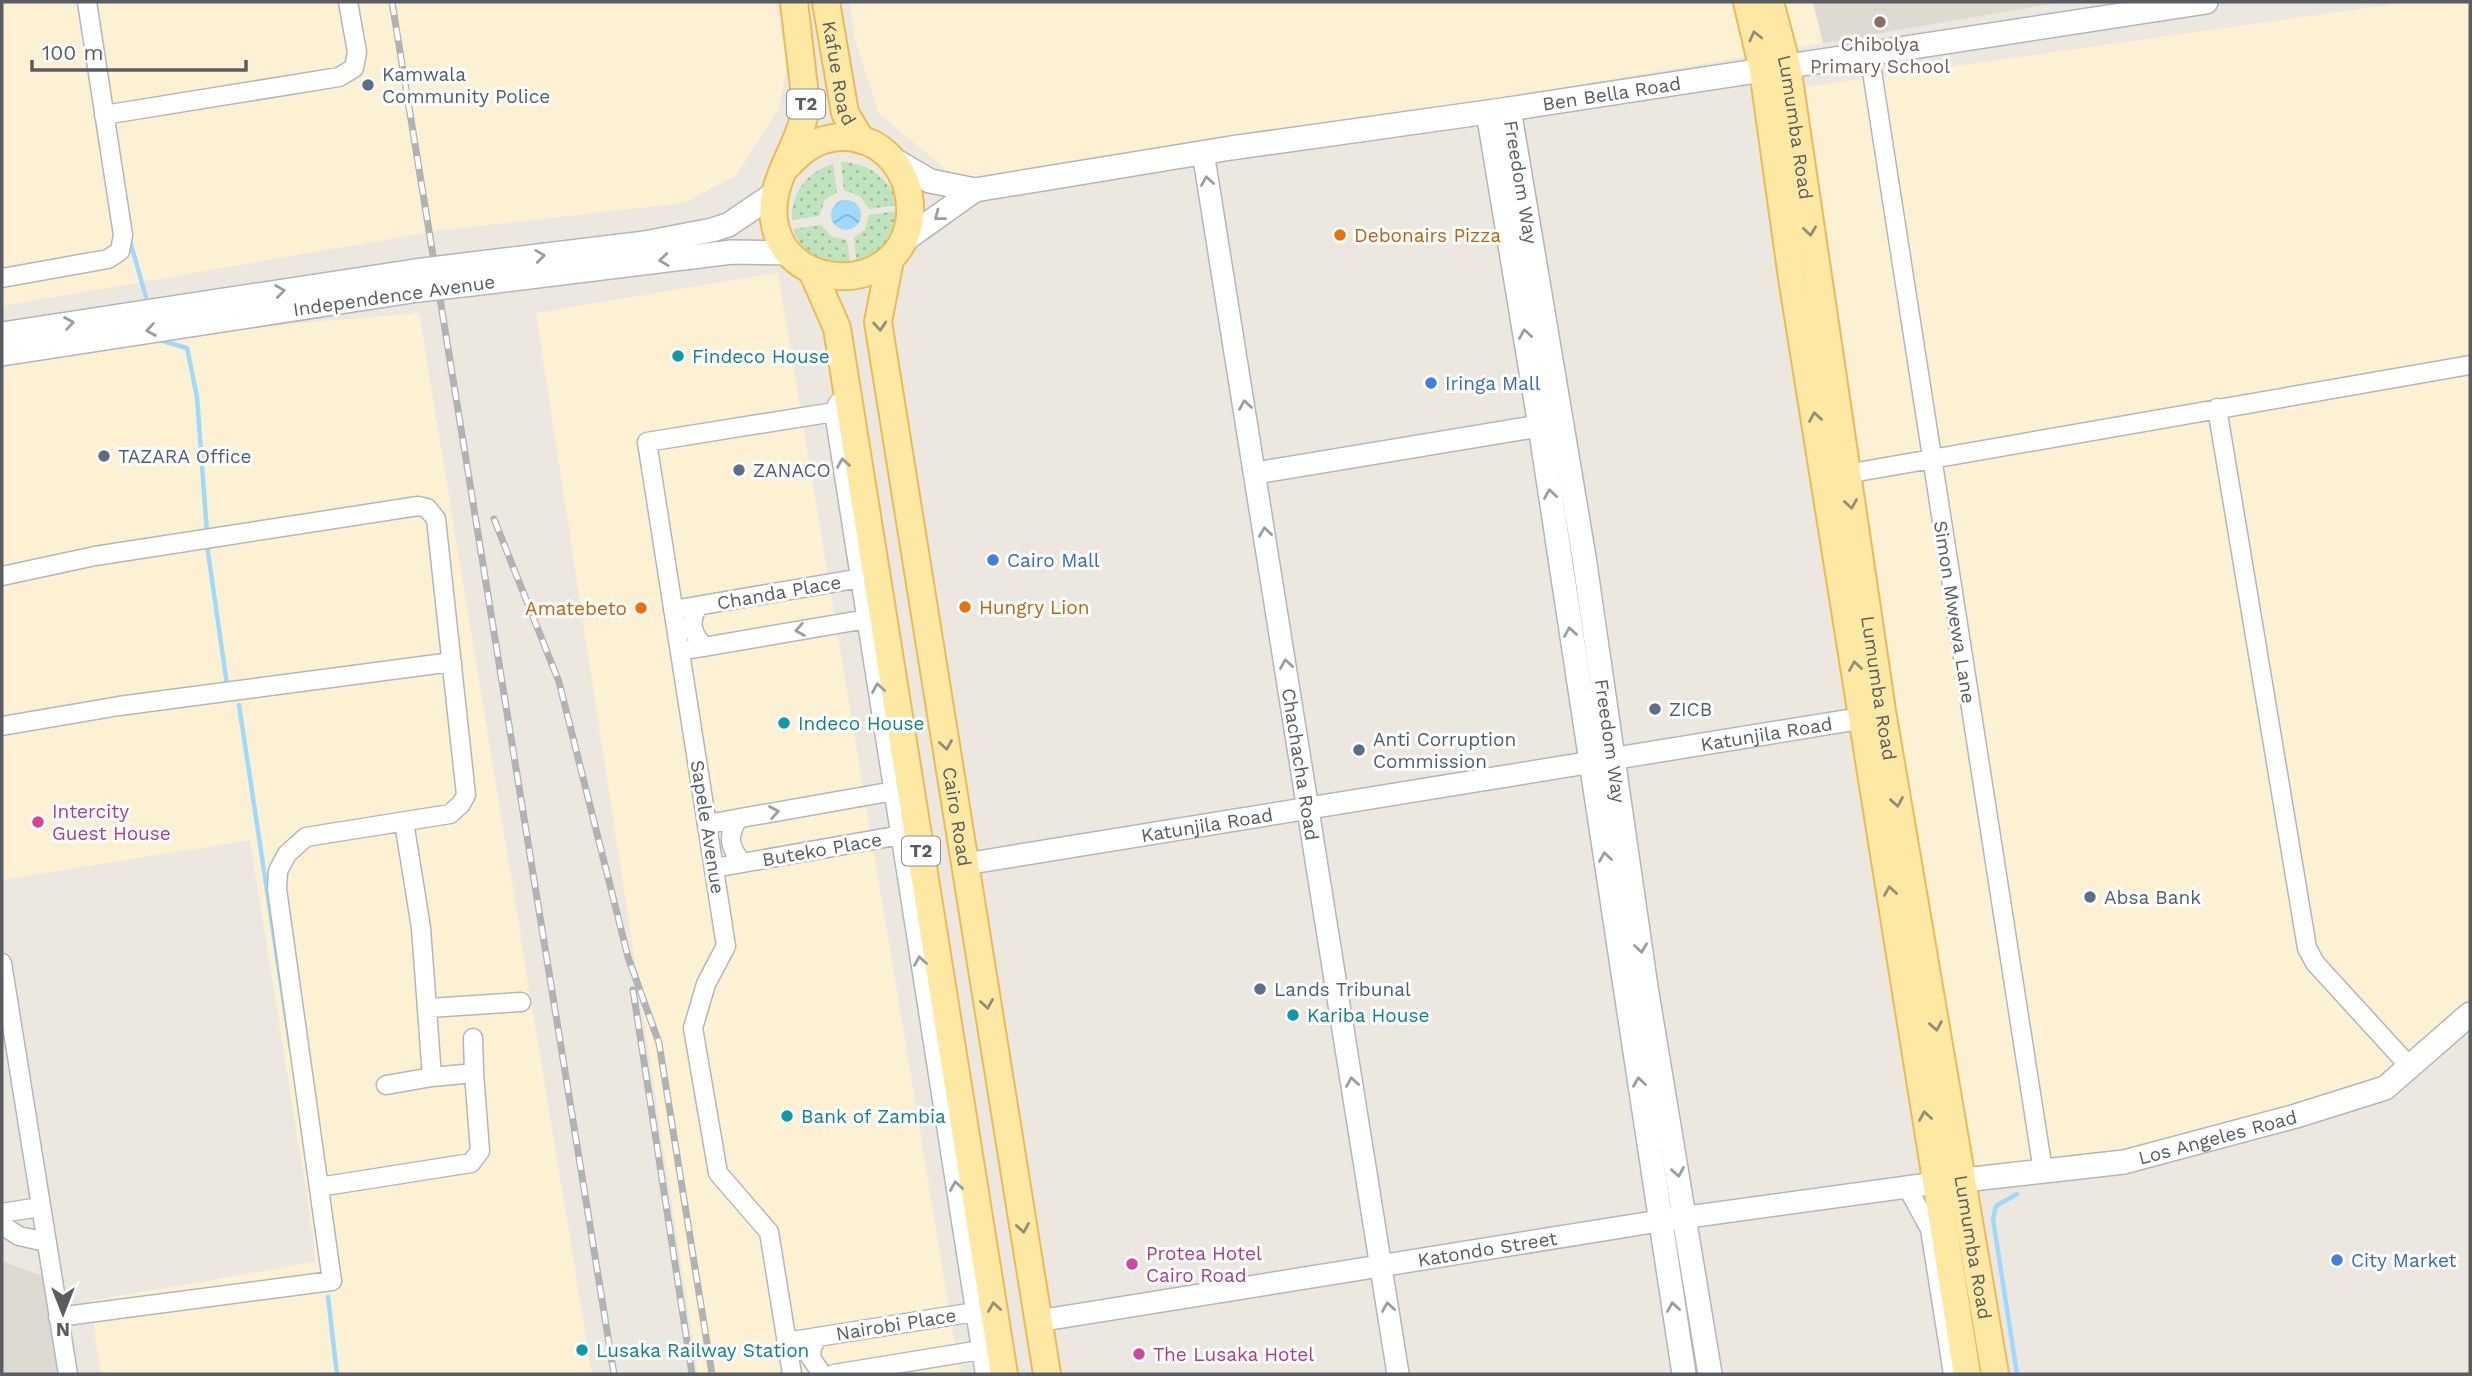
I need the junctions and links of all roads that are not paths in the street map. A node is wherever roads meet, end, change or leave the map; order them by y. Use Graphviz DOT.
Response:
graph roads {
  1 [pos="87,2"];
  2 [pos="348,2"];
  3 [pos="793,2"];
  4 [pos="826,2"];
  5 [pos="1747,2"];
  6 [pos="1770,2"];
  7 [pos="2206,2"];
  8 [pos="2165,5"];
  9 [pos="1869,52"];
  10 [pos="1775,68"];
  11 [pos="1499,111"];
  12 [pos="104,115"];
  13 [pos="861,140"];
  14 [pos="1203,152"];
  15 [pos="889,156"];
  16 [pos="785,168"];
  17 [pos="975,190"];
  18 [pos="774,194"];
  19 [pos="896,251"];
  20 [pos="789,253"];
  21 [pos="812,271"];
  22 [pos="472,274"];
  23 [pos="2,278"];
  24 [pos="417,281"];
  25 [pos="2,334"];
  26 [pos="2,355"];
  27 [pos="2470,365"];
  28 [pos="846,380"];
  29 [pos="2217,408"];
  30 [pos="835,412"];
  31 [pos="1550,424"];
  32 [pos="1931,459"];
  33 [pos="1256,473"];
  34 [pos="1846,474"];
  35 [pos="858,510"];
  36 [pos="1584,557"];
  37 [pos="916,558"];
  38 [pos="1560,561"];
  39 [pos="868,571"];
  40 [pos="2,576"];
  41 [pos="922,596"];
  42 [pos="698,606"];
  43 [pos="673,610"];
  44 [pos="874,611"];
  45 [pos="705,647"];
  46 [pos="680,651"];
  47 [pos="452,662"];
  48 [pos="1863,718"];
  49 [pos="2,726"];
  50 [pos="894,737"];
  51 [pos="1614,759"];
  52 [pos="1590,762"];
  53 [pos="894,791"];
  54 [pos="1309,808"];
  55 [pos="738,819"];
  56 [pos="404,822"];
  57 [pos="707,824"];
  58 [pos="901,835"];
  59 [pos="744,863"];
  60 [pos="965,864"];
  61 [pos="714,868"];
  62 [pos="2,963"];
  63 [pos="521,1002"];
  64 [pos="429,1008"];
  65 [pos="2470,1014"];
  66 [pos="938,1017"];
  67 [pos="474,1038"];
  68 [pos="996,1057"];
  69 [pos="955,1064"];
  70 [pos="2412,1068"];
  71 [pos="474,1073"];
  72 [pos="432,1077"];
  73 [pos="386,1084"];
  74 [pos="1002,1095"];
  75 [pos="961,1102"];
  76 [pos="2043,1171"];
  77 [pos="1964,1180"];
  78 [pos="1936,1183"];
  79 [pos="319,1186"];
  80 [pos="1907,1187"];
  81 [pos="40,1207"];
  82 [pos="2,1213"];
  83 [pos="1686,1217"];
  84 [pos="1659,1221"];
  85 [pos="2,1225"];
  86 [pos="971,1227"];
  87 [pos="46,1242"];
  88 [pos="1382,1266"];
  89 [pos="975,1312"];
  90 [pos="58,1317"];
  91 [pos="1038,1321"];
  92 [pos="818,1337"];
  93 [pos="786,1342"];
  94 [pos="981,1350"];
  95 [pos="68,1374"];
  96 [pos="792,1374"];
  97 [pos="822,1374"];
  98 [pos="834,1374"];
  99 [pos="985,1374"];
  100 [pos="1004,1374"];
  101 [pos="1047,1374"];
  102 [pos="1398,1374"];
  103 [pos="1684,1374"];
  104 [pos="1710,1374"];
  105 [pos="1953,1374"];
  106 [pos="1967,1374"];
  107 [pos="1995,1374"];
  1 -- 12 [label="street"];
  2 -- 12 [label="street"];
  3 -- 16 [label="main road, Kafue Road / T2"];
  4 -- 13 [label="main road, Kafue Road / T2"];
  10 -- 5 [label="main road, Lumumba Road, one-way"];
  6 -- 10 [label="main road, Lumumba Road"];
  7 -- 8 [label="main road, Ben Bella Road"];
  8 -- 9 [label="main road, Ben Bella Road"];
  9 -- 10 [label="main road, Ben Bella Road"];
  9 -- 32 [label="street, Simon Mwewa Lane"];
  10 -- 11 [label="main road, Ben Bella Road"];
  10 -- 34 [label="main road, Lumumba Road, one-way"];
  48 -- 10 [label="main road, Lumumba Road, one-way"];
  11 -- 14 [label="main road, Ben Bella Road"];
  11 -- 31 [label="main road, Freedom Way"];
  12 -- 23 [label="street"];
  13 -- 15 [label="main road"];
  13 -- 16 [label="main road"];
  14 -- 17 [label="main road, Ben Bella Road"];
  33 -- 14 [label="street, Chachacha Road, one-way"];
  15 -- 17 [label="main road, Ben Bella Road"];
  15 -- 19 [label="main road"];
  16 -- 18 [label="main road"];
  17 -- 19 [label="main road, Ben Bella Road, one-way"];
  18 -- 20 [label="main road"];
  22 -- 18 [label="main road, Independence Avenue, one-way"];
  19 -- 21 [label="main road"];
  19 -- 37 [label="main road, Cairo Road / T2, one-way"];
  20 -- 21 [label="main road"];
  20 -- 22 [label="main road, Independence Avenue, one-way"];
  21 -- 28 [label="main road, T2"];
  22 -- 24 [label="main road, Independence Avenue, bridge"];
  25 -- 24 [label="main road, Independence Avenue, one-way"];
  24 -- 26 [label="main road, Independence Avenue, one-way"];
  27 -- 29 [label="street"];
  28 -- 30 [label="street"];
  28 -- 35 [label="main road, T2"];
  29 -- 32 [label="street"];
  29 -- 70 [label="street"];
  35 -- 30 [label="street, one-way"];
  30 -- 43 [label="street, Sapele Avenue"];
  31 -- 33 [label="street"];
  31 -- 36 [label="main road, Freedom Way"];
  38 -- 31 [label="main road, Freedom Way, one-way"];
  32 -- 34 [label="street"];
  32 -- 76 [label="street, Simon Mwewa Lane"];
  54 -- 33 [label="street, Chachacha Road, one-way"];
  34 -- 77 [label="main road, Lumumba Road, one-way"];
  35 -- 39 [label="main road, T2"];
  36 -- 38 [label="main road"];
  36 -- 51 [label="main road, Freedom Way"];
  37 -- 39 [label="main road"];
  37 -- 41 [label="main road, Cairo Road / T2"];
  52 -- 38 [label="main road, Freedom Way, one-way"];
  39 -- 42 [label="street, Chanda Place"];
  39 -- 44 [label="main road, T2"];
  40 -- 47 [label="street"];
  41 -- 44 [label="main road"];
  41 -- 60 [label="main road, Cairo Road / T2, one-way"];
  42 -- 43 [label="street, Chanda Place"];
  42 -- 45 [label="street, Chanda Place"];
  43 -- 46 [label="street, Sapele Avenue"];
  44 -- 45 [label="street, one-way"];
  50 -- 44 [label="main road, T2, one-way"];
  45 -- 46 [label="street"];
  46 -- 57 [label="street, Sapele Avenue"];
  47 -- 49 [label="street"];
  47 -- 56 [label="street"];
  48 -- 51 [label="street, Katunjila Road"];
  78 -- 48 [label="main road, Lumumba Road, one-way"];
  50 -- 53 [label="street"];
  50 -- 66 [label="main road, T2"];
  51 -- 52 [label="street, Katunjila Road"];
  51 -- 83 [label="main road, Freedom Way, one-way"];
  52 -- 54 [label="street, Katunjila Road"];
  84 -- 52 [label="main road, Freedom Way, one-way"];
  55 -- 53 [label="street, one-way"];
  53 -- 58 [label="street"];
  54 -- 60 [label="street, Katunjila Road"];
  88 -- 54 [label="street, Chachacha Road, one-way"];
  55 -- 57 [label="street"];
  55 -- 59 [label="street, Buteko Place"];
  56 -- 64 [label="street"];
  56 -- 79 [label="street"];
  57 -- 61 [label="street, Sapele Avenue"];
  58 -- 59 [label="street, Buteko Place"];
  66 -- 58 [label="street, one-way"];
  59 -- 61 [label="street, Buteko Place"];
  60 -- 68 [label="main road, Cairo Road / T2, one-way"];
  61 -- 93 [label="street, Sapele Avenue"];
  62 -- 81 [label="street"];
  63 -- 64 [label="street"];
  64 -- 72 [label="street"];
  65 -- 70 [label="main road, Los Angeles Road"];
  66 -- 69 [label="main road, T2"];
  86 -- 66 [label="street, one-way"];
  67 -- 71 [label="street"];
  68 -- 69 [label="main road"];
  68 -- 74 [label="main road, Cairo Road / T2"];
  69 -- 75 [label="main road, T2"];
  70 -- 76 [label="main road, Los Angeles Road"];
  71 -- 72 [label="street"];
  71 -- 79 [label="street"];
  72 -- 73 [label="street"];
  74 -- 75 [label="main road"];
  74 -- 91 [label="main road, Cairo Road / T2, one-way"];
  75 -- 86 [label="main road, T2"];
  76 -- 77 [label="main road, Los Angeles Road"];
  77 -- 78 [label="main road, Los Angeles Road"];
  77 -- 107 [label="main road, Lumumba Road"];
  78 -- 80 [label="street, Katondo Street"];
  78 -- 106 [label="main road, Lumumba Road"];
  79 -- 90 [label="street"];
  80 -- 83 [label="street, Katondo Street"];
  80 -- 105 [label="street"];
  81 -- 82 [label="street"];
  81 -- 87 [label="street"];
  83 -- 84 [label="street, Katondo Street"];
  83 -- 104 [label="main road, Freedom Way"];
  84 -- 88 [label="street, Katondo Street"];
  103 -- 84 [label="main road, Freedom Way, one-way"];
  85 -- 87 [label="street"];
  86 -- 89 [label="street"];
  100 -- 86 [label="main road, T2, one-way"];
  87 -- 90 [label="street"];
  88 -- 91 [label="street, Katondo Street"];
  102 -- 88 [label="street, Chachacha Road, one-way"];
  89 -- 92 [label="street, Nairobi Place"];
  89 -- 94 [label="street"];
  90 -- 95 [label="street"];
  91 -- 101 [label="main road, Cairo Road / T2"];
  92 -- 93 [label="street, Nairobi Place"];
  92 -- 97 [label="street, Nairobi Place"];
  93 -- 96 [label="street, Sapele Avenue"];
  94 -- 98 [label="street, Nairobi Place"];
  94 -- 99 [label="street"];
}
